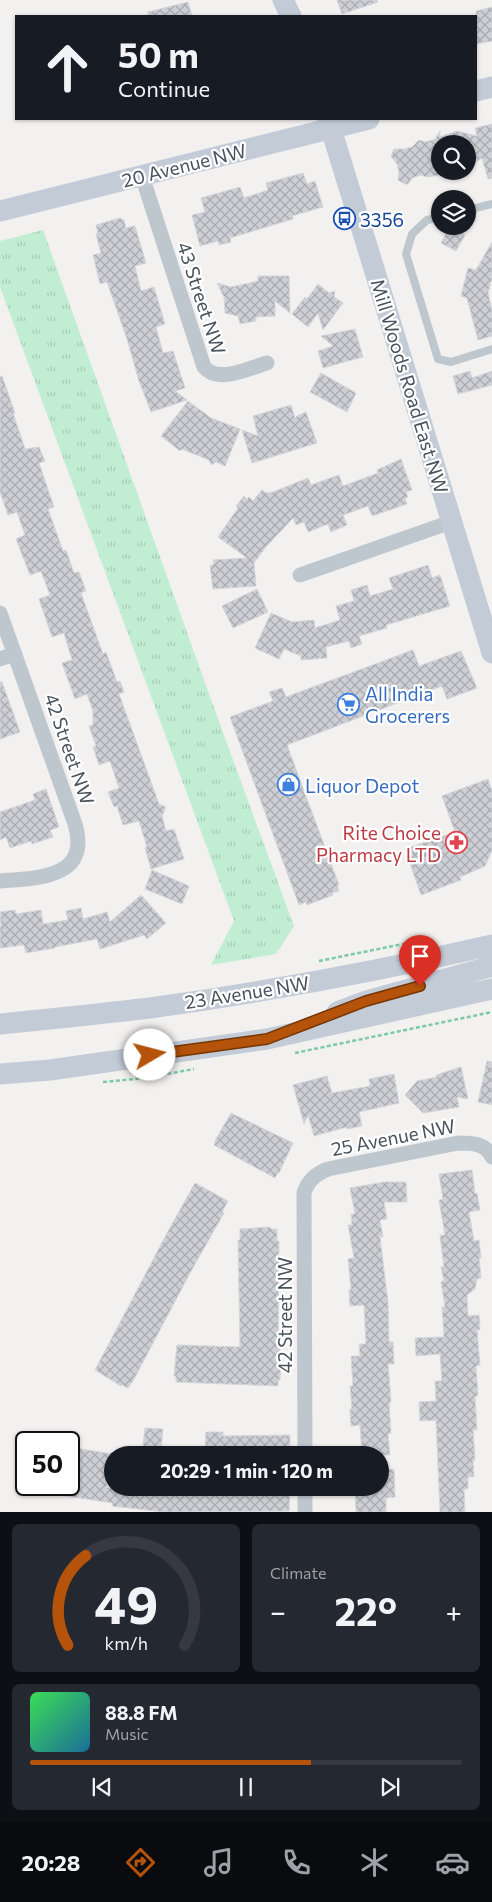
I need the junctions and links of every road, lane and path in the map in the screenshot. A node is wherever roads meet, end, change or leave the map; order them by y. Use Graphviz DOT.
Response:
graph roads {
  1 [pos="283,0"];
  2 [pos="290,15"];
  3 [pos="492,87"];
  4 [pos="477,91"];
  5 [pos="361,120"];
  6 [pos="330,124"];
  7 [pos="142,176"];
  8 [pos="492,204"];
  9 [pos="476,208"];
  10 [pos="0,211"];
  11 [pos="431,219"];
  12 [pos="492,349"];
  13 [pos="267,363"];
  14 [pos="451,522"];
  15 [pos="300,575"];
  16 [pos="0,613"];
  17 [pos="15,654"];
  18 [pos="492,654"];
  19 [pos="0,659"];
  20 [pos="0,882"];
  21 [pos="492,930"];
  22 [pos="408,943"];
  23 [pos="492,945"];
  24 [pos="457,953"];
  25 [pos="312,962"];
  26 [pos="492,966"];
  27 [pos="492,989"];
  28 [pos="449,998"];
  29 [pos="492,998"];
  30 [pos="0,1024"];
  31 [pos="267,1039"];
  32 [pos="0,1074"];
  33 [pos="487,1152"];
  34 [pos="313,1177"];
  35 [pos="305,1446"];
  36 [pos="305,1496"];
  37 [pos="305,1512"];
  1 -- 2 [label="main road"];
  3 -- 4 [label="main road"];
  5 -- 6 [label="main road, 20 Avenue NW"];
  6 -- 7 [label="main road, 20 Avenue NW"];
  6 -- 14 [label="main road, Mill Woods Road East NW"];
  7 -- 10 [label="main road, 20 Avenue NW"];
  7 -- 13 [label="street, 43 Street NW"];
  8 -- 9 [label="lane"];
  11 -- 12 [label="lane"];
  14 -- 15 [label="street"];
  14 -- 18 [label="main road, Mill Woods Road East NW"];
  16 -- 17 [label="street, 42 Street NW"];
  17 -- 19 [label="street"];
  17 -- 20 [label="street, 42 Street NW"];
  21 -- 24 [label="main road"];
  22 -- 25 [label="path"];
  23 -- 24 [label="main road, 23 Avenue NW"];
  24 -- 30 [label="main road, 23 Avenue NW"];
  26 -- 31 [label="main road"];
  27 -- 28 [label="main road"];
  28 -- 29 [label="main road"];
  28 -- 31 [label="main road"];
  31 -- 32 [label="main road"];
  33 -- 34 [label="street, 25 Avenue NW"];
  34 -- 35 [label="street, 42 Street NW"];
  36 -- 37 [label="street"];
}
